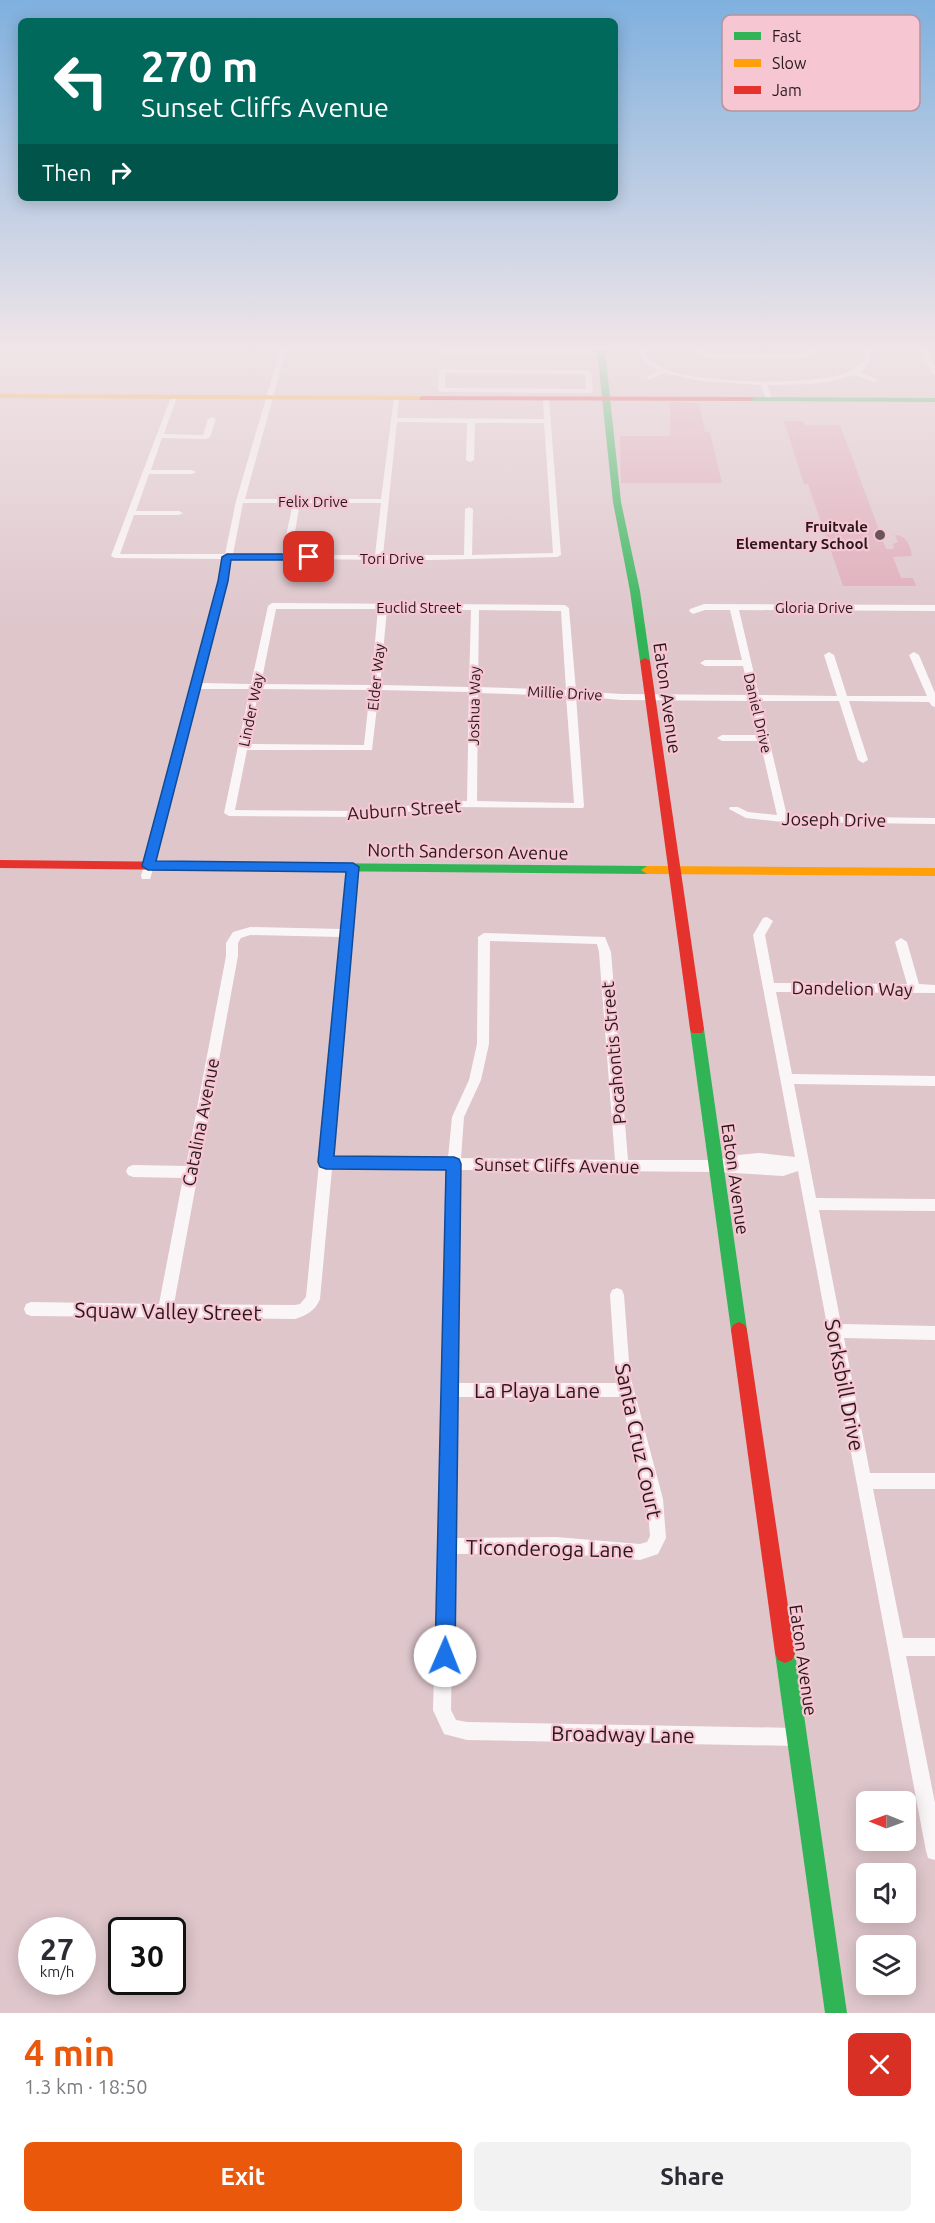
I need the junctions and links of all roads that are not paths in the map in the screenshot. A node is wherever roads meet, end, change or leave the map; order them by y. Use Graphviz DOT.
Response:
graph roads {
  1 [pos="157,444"];
  2 [pos="257,444"];
  3 [pos="391,444"];
  4 [pos="470,444"];
  5 [pos="550,444"];
  6 [pos="612,444"];
  7 [pos="470,460"];
  8 [pos="147,472"];
  9 [pos="192,472"];
  10 [pos="240,501"];
  11 [pos="297,501"];
  12 [pos="385,501"];
  13 [pos="469,508"];
  14 [pos="131,513"];
  15 [pos="179,513"];
  16 [pos="227,557"];
  17 [pos="286,557"];
  18 [pos="468,557"];
  19 [pos="379,558"];
  20 [pos="273,606"];
  21 [pos="383,607"];
  22 [pos="734,607"];
  23 [pos="475,608"];
  24 [pos="935,608"];
  25 [pos="693,611"];
  26 [pos="829,655"];
  27 [pos="914,655"];
  28 [pos="705,663"];
  29 [pos="746,663"];
  30 [pos="196,686"];
  31 [pos="256,686"];
  32 [pos="375,687"];
  33 [pos="474,690"];
  34 [pos="571,693"];
  35 [pos="650,697"];
  36 [pos="754,699"];
  37 [pos="843,699"];
  38 [pos="934,701"];
  39 [pos="722,738"];
  40 [pos="763,738"];
  41 [pos="243,747"];
  42 [pos="863,760"];
  43 [pos="472,804"];
  44 [pos="734,809"];
  45 [pos="229,813"];
  46 [pos="783,819"];
  47 [pos="935,821"];
  48 [pos="0,864"];
  49 [pos="147,871"];
  50 [pos="352,872"];
  51 [pos="935,872"];
  52 [pos="0,874"];
  53 [pos="675,875"];
  54 [pos="935,882"];
  55 [pos="767,921"];
  56 [pos="346,933"];
  57 [pos="901,942"];
  58 [pos="769,987"];
  59 [pos="914,989"];
  60 [pos="935,989"];
  61 [pos="786,1079"];
  62 [pos="935,1081"];
  63 [pos="326,1162"];
  64 [pos="454,1164"];
  65 [pos="803,1164"];
  66 [pos="622,1166"];
  67 [pos="716,1166"];
  68 [pos="134,1171"];
  69 [pos="191,1172"];
  70 [pos="810,1204"];
  71 [pos="935,1205"];
  72 [pos="617,1295"];
  73 [pos="31,1309"];
  74 [pos="165,1311"];
  75 [pos="835,1331"];
  76 [pos="935,1333"];
  77 [pos="450,1390"];
  78 [pos="625,1390"];
  79 [pos="864,1481"];
  80 [pos="935,1481"];
  81 [pos="447,1546"];
  82 [pos="652,1548"];
  83 [pos="896,1647"];
  84 [pos="935,1647"];
  85 [pos="797,1737"];
  86 [pos="935,1850"];
  87 [pos="836,2013"];
  1 -- 8 [label="street"];
  2 -- 10 [label="street"];
  3 -- 12 [label="street"];
  4 -- 7 [label="street"];
  5 -- 18 [label="street, Tori Drive"];
  6 -- 35 [label="main road, Eaton Avenue"];
  8 -- 9 [label="street"];
  8 -- 14 [label="street"];
  10 -- 11 [label="street, Felix Drive"];
  10 -- 16 [label="street"];
  11 -- 12 [label="street, Felix Drive"];
  11 -- 17 [label="street"];
  12 -- 19 [label="street"];
  13 -- 18 [label="street"];
  14 -- 15 [label="street"];
  14 -- 16 [label="street, Tori Drive"];
  16 -- 17 [label="street, Tori Drive"];
  16 -- 30 [label="street"];
  17 -- 19 [label="street, Tori Drive"];
  18 -- 19 [label="street, Tori Drive"];
  20 -- 21 [label="street, Euclid Street"];
  20 -- 31 [label="street, Linder Way"];
  21 -- 23 [label="street, Euclid Street"];
  21 -- 32 [label="street, Elder Way"];
  22 -- 24 [label="street, Gloria Drive"];
  22 -- 25 [label="street, Gloria Drive"];
  22 -- 29 [label="street, Daniel Drive"];
  23 -- 33 [label="street, Joshua Way"];
  23 -- 34 [label="street, Euclid Street"];
  26 -- 37 [label="street"];
  27 -- 38 [label="street"];
  28 -- 29 [label="street"];
  29 -- 36 [label="street, Daniel Drive"];
  30 -- 31 [label="street, Millie Drive"];
  30 -- 49 [label="street"];
  31 -- 32 [label="street, Millie Drive"];
  31 -- 41 [label="street, Linder Way"];
  32 -- 33 [label="street, Millie Drive"];
  32 -- 41 [label="street, Elder Way"];
  33 -- 34 [label="street, Millie Drive"];
  33 -- 43 [label="street, Joshua Way"];
  34 -- 35 [label="street, Millie Drive"];
  34 -- 43 [label="street, Auburn Street"];
  35 -- 36 [label="street, Millie Drive"];
  35 -- 53 [label="main road, Eaton Avenue"];
  36 -- 37 [label="street, Millie Drive"];
  36 -- 40 [label="street, Daniel Drive"];
  37 -- 38 [label="street, Millie Drive"];
  37 -- 42 [label="street"];
  39 -- 40 [label="street"];
  40 -- 46 [label="street, Daniel Drive"];
  41 -- 45 [label="street, Linder Way"];
  43 -- 45 [label="street, Auburn Street"];
  44 -- 46 [label="street, Joseph Drive"];
  46 -- 47 [label="street, Joseph Drive"];
  48 -- 49 [label="main road, North Sanderson Avenue"];
  49 -- 50 [label="main road, North Sanderson Avenue"];
  49 -- 52 [label="main road, North Sanderson Avenue"];
  50 -- 53 [label="main road, North Sanderson Avenue"];
  50 -- 56 [label="street"];
  51 -- 53 [label="main road, North Sanderson Avenue"];
  53 -- 54 [label="main road, North Sanderson Avenue"];
  53 -- 67 [label="main road, Eaton Avenue"];
  55 -- 58 [label="street, Sorksbill Drive"];
  56 -- 63 [label="street"];
  56 -- 69 [label="street, Catalina Avenue"];
  57 -- 59 [label="street"];
  58 -- 59 [label="street, Dandelion Way"];
  58 -- 61 [label="street, Sorksbill Drive"];
  59 -- 60 [label="street, Dandelion Way"];
  61 -- 62 [label="street"];
  61 -- 65 [label="street, Sorksbill Drive"];
  63 -- 64 [label="street, Sunset Cliffs Avenue"];
  63 -- 74 [label="street, Squaw Valley Street"];
  64 -- 66 [label="street, Sunset Cliffs Avenue"];
  64 -- 66 [label="street, Pocahontis Street"];
  64 -- 77 [label="street"];
  65 -- 67 [label="street, Sunset Cliffs Avenue"];
  65 -- 70 [label="street, Sorksbill Drive"];
  66 -- 67 [label="street, Sunset Cliffs Avenue"];
  67 -- 85 [label="main road, Eaton Avenue"];
  68 -- 69 [label="street"];
  69 -- 74 [label="street, Catalina Avenue"];
  70 -- 71 [label="street"];
  70 -- 75 [label="street, Sorksbill Drive"];
  72 -- 78 [label="street, Santa Cruz Court"];
  73 -- 74 [label="street, Squaw Valley Street"];
  75 -- 76 [label="street"];
  75 -- 79 [label="street, Sorksbill Drive"];
  77 -- 78 [label="street, La Playa Lane"];
  77 -- 81 [label="street"];
  78 -- 82 [label="street, Santa Cruz Court"];
  79 -- 80 [label="street"];
  79 -- 83 [label="street, Sorksbill Drive"];
  81 -- 82 [label="street, Ticonderoga Lane"];
  81 -- 85 [label="street, Broadway Lane"];
  83 -- 84 [label="street"];
  83 -- 86 [label="street, Sorksbill Drive"];
  85 -- 87 [label="main road, Eaton Avenue"];
}
